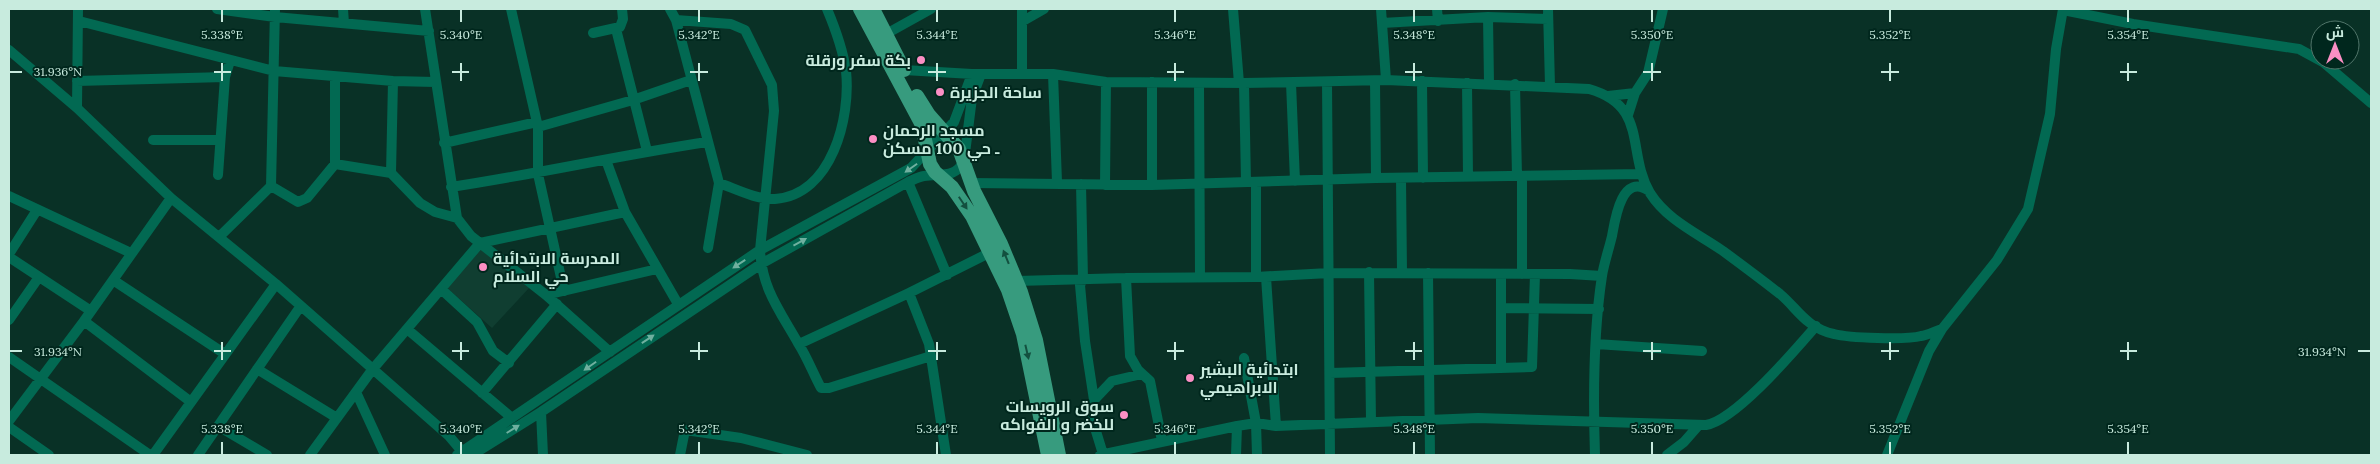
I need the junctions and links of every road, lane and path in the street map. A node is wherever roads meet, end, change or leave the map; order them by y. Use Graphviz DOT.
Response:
graph roads {
  1 [pos="78,9"];
  2 [pos="217,9"];
  3 [pos="343,9"];
  4 [pos="424,9"];
  5 [pos="511,9"];
  6 [pos="622,9"];
  7 [pos="670,9"];
  8 [pos="826,9"];
  9 [pos="860,9"];
  10 [pos="873,9"];
  11 [pos="931,9"];
  12 [pos="1022,9"];
  13 [pos="1044,9"];
  14 [pos="1233,9"];
  15 [pos="1381,9"];
  16 [pos="1437,9"];
  17 [pos="1663,9"];
  18 [pos="2063,9"];
  19 [pos="275,13"];
  20 [pos="1548,14"];
  21 [pos="1493,15"];
  22 [pos="676,20"];
  23 [pos="79,21"];
  24 [pos="1023,21"];
  25 [pos="1438,21"];
  26 [pos="344,23"];
  27 [pos="1382,23"];
  28 [pos="616,29"];
  29 [pos="429,31"];
  30 [pos="593,33"];
  31 [pos="886,34"];
  32 [pos="9,50"];
  33 [pos="230,61"];
  34 [pos="904,70"];
  35 [pos="274,71"];
  36 [pos="1022,72"];
  37 [pos="977,74"];
  38 [pos="1053,74"];
  39 [pos="225,77"];
  40 [pos="335,77"];
  41 [pos="691,80"];
  42 [pos="1386,80"];
  43 [pos="1375,81"];
  44 [pos="1422,81"];
  45 [pos="77,82"];
  46 [pos="393,82"];
  47 [pos="435,82"];
  48 [pos="1106,82"];
  49 [pos="1152,82"];
  50 [pos="1327,82"];
  51 [pos="1199,83"];
  52 [pos="1242,83"];
  53 [pos="1291,83"];
  54 [pos="1467,83"];
  55 [pos="1489,83"];
  56 [pos="1515,84"];
  57 [pos="1550,86"];
  58 [pos="1635,93"];
  59 [pos="1608,96"];
  60 [pos="633,100"];
  61 [pos="2371,103"];
  62 [pos="77,108"];
  63 [pos="1628,115"];
  64 [pos="538,124"];
  65 [pos="944,133"];
  66 [pos="153,140"];
  67 [pos="220,140"];
  68 [pos="707,142"];
  69 [pos="444,143"];
  70 [pos="647,151"];
  71 [pos="927,151"];
  72 [pos="606,160"];
  73 [pos="964,161"];
  74 [pos="335,164"];
  75 [pos="391,173"];
  76 [pos="538,174"];
  77 [pos="1642,174"];
  78 [pos="938,175"];
  79 [pos="218,176"];
  80 [pos="1468,176"];
  81 [pos="1520,176"];
  82 [pos="1376,178"];
  83 [pos="1401,178"];
  84 [pos="1423,178"];
  85 [pos="1330,180"];
  86 [pos="1295,181"];
  87 [pos="908,182"];
  88 [pos="1057,182"];
  89 [pos="1251,182"];
  90 [pos="720,183"];
  91 [pos="971,183"];
  92 [pos="1200,183"];
  93 [pos="1080,184"];
  94 [pos="880,185"];
  95 [pos="1105,185"];
  96 [pos="1152,185"];
  97 [pos="270,186"];
  98 [pos="451,187"];
  99 [pos="1649,191"];
  100 [pos="885,195"];
  101 [pos="9,196"];
  102 [pos="171,198"];
  103 [pos="766,199"];
  104 [pos="37,210"];
  105 [pos="625,212"];
  106 [pos="457,218"];
  107 [pos="549,228"];
  108 [pos="219,238"];
  109 [pos="480,243"];
  110 [pos="708,248"];
  111 [pos="760,250"];
  112 [pos="992,252"];
  113 [pos="131,253"];
  114 [pos="9,255"];
  115 [pos="761,264"];
  116 [pos="657,269"];
  117 [pos="1329,272"];
  118 [pos="1369,272"];
  119 [pos="1402,272"];
  120 [pos="1428,273"];
  121 [pos="946,274"];
  122 [pos="1501,274"];
  123 [pos="1522,274"];
  124 [pos="1535,274"];
  125 [pos="1602,276"];
  126 [pos="1200,277"];
  127 [pos="1261,277"];
  128 [pos="39,278"];
  129 [pos="1126,278"];
  130 [pos="1083,279"];
  131 [pos="113,280"];
  132 [pos="276,284"];
  133 [pos="1015,286"];
  134 [pos="441,289"];
  135 [pos="564,291"];
  136 [pos="909,292"];
  137 [pos="546,295"];
  138 [pos="557,304"];
  139 [pos="678,304"];
  140 [pos="13,305"];
  141 [pos="300,306"];
  142 [pos="1501,308"];
  143 [pos="1534,308"];
  144 [pos="1599,309"];
  145 [pos="91,311"];
  146 [pos="9,320"];
  147 [pos="84,321"];
  148 [pos="1816,326"];
  149 [pos="407,329"];
  150 [pos="1942,329"];
  151 [pos="1920,337"];
  152 [pos="799,344"];
  153 [pos="1596,344"];
  154 [pos="1702,351"];
  155 [pos="610,352"];
  156 [pos="1929,352"];
  157 [pos="225,354"];
  158 [pos="931,356"];
  159 [pos="9,357"];
  160 [pos="1244,358"];
  161 [pos="509,363"];
  162 [pos="1501,368"];
  163 [pos="257,369"];
  164 [pos="1429,369"];
  165 [pos="372,370"];
  166 [pos="1037,371"];
  167 [pos="1370,371"];
  168 [pos="1330,373"];
  169 [pos="1142,374"];
  170 [pos="40,379"];
  171 [pos="576,382"];
  172 [pos="356,392"];
  173 [pos="482,393"];
  174 [pos="1094,400"];
  175 [pos="191,402"];
  176 [pos="541,412"];
  177 [pos="337,418"];
  178 [pos="512,418"];
  179 [pos="1430,420"];
  180 [pos="1594,420"];
  181 [pos="9,421"];
  182 [pos="1371,422"];
  183 [pos="1256,423"];
  184 [pos="1330,423"];
  185 [pos="218,426"];
  186 [pos="1237,426"];
  187 [pos="1276,426"];
  188 [pos="1698,426"];
  189 [pos="9,427"];
  190 [pos="1162,441"];
  191 [pos="467,452"];
  192 [pos="49,455"];
  193 [pos="152,455"];
  194 [pos="198,455"];
  195 [pos="266,455"];
  196 [pos="310,455"];
  197 [pos="385,455"];
  198 [pos="543,455"];
  199 [pos="680,455"];
  200 [pos="806,455"];
  201 [pos="946,455"];
  202 [pos="1048,455"];
  203 [pos="1059,455"];
  204 [pos="1101,455"];
  205 [pos="1236,455"];
  206 [pos="1257,455"];
  207 [pos="1330,455"];
  208 [pos="1430,455"];
  209 [pos="1596,455"];
  210 [pos="1667,455"];
  211 [pos="1887,455"];
  1 -- 23 [label="street"];
  2 -- 19 [label="street"];
  3 -- 26 [label="street"];
  4 -- 29 [label="street"];
  5 -- 64 [label="street"];
  6 -- 28 [label="street"];
  7 -- 22 [label="street"];
  8 -- 103 [label="street"];
  9 -- 71 [label="main road"];
  10 -- 31 [label="main road"];
  11 -- 31 [label="street"];
  12 -- 24 [label="street"];
  13 -- 24 [label="street"];
  14 -- 52 [label="street"];
  15 -- 27 [label="street"];
  16 -- 25 [label="street"];
  17 -- 58 [label="street"];
  18 -- 61 [label="street"];
  18 -- 150 [label="street"];
  19 -- 26 [label="street"];
  19 -- 35 [label="street"];
  20 -- 21 [label="street"];
  20 -- 57 [label="street"];
  21 -- 25 [label="street"];
  21 -- 55 [label="street"];
  22 -- 41 [label="street"];
  22 -- 103 [label="street"];
  23 -- 33 [label="street"];
  23 -- 45 [label="street"];
  24 -- 36 [label="street"];
  25 -- 27 [label="street"];
  26 -- 29 [label="street"];
  27 -- 42 [label="street"];
  28 -- 30 [label="street"];
  28 -- 60 [label="street"];
  29 -- 47 [label="street"];
  31 -- 34 [label="main road"];
  32 -- 62 [label="street"];
  33 -- 35 [label="street"];
  33 -- 39 [label="street"];
  34 -- 37 [label="street"];
  34 -- 65 [label="main road"];
  35 -- 40 [label="street"];
  35 -- 97 [label="street"];
  36 -- 37 [label="street"];
  36 -- 38 [label="street"];
  37 -- 65 [label="street"];
  37 -- 73 [label="street"];
  38 -- 48 [label="street"];
  38 -- 88 [label="street"];
  39 -- 45 [label="street"];
  39 -- 67 [label="street"];
  40 -- 46 [label="street"];
  40 -- 74 [label="street"];
  41 -- 60 [label="street"];
  41 -- 68 [label="street"];
  42 -- 43 [label="street"];
  42 -- 44 [label="street"];
  43 -- 50 [label="street"];
  43 -- 82 [label="street"];
  44 -- 54 [label="street"];
  44 -- 84 [label="street"];
  45 -- 62 [label="street"];
  46 -- 47 [label="street"];
  46 -- 75 [label="street"];
  47 -- 69 [label="street"];
  48 -- 49 [label="street"];
  48 -- 95 [label="street"];
  49 -- 51 [label="street"];
  49 -- 96 [label="street"];
  50 -- 53 [label="street"];
  50 -- 85 [label="street"];
  51 -- 52 [label="street"];
  51 -- 92 [label="street"];
  52 -- 53 [label="street"];
  52 -- 89 [label="street"];
  53 -- 86 [label="street"];
  54 -- 55 [label="street"];
  54 -- 80 [label="street"];
  55 -- 56 [label="street"];
  56 -- 57 [label="street"];
  56 -- 81 [label="street"];
  57 -- 59 [label="street"];
  58 -- 59 [label="street"];
  58 -- 63 [label="street"];
  59 -- 63 [label="street"];
  60 -- 64 [label="street"];
  60 -- 70 [label="street"];
  62 -- 102 [label="street"];
  63 -- 77 [label="street"];
  64 -- 69 [label="street"];
  64 -- 76 [label="street"];
  65 -- 71 [label="street"];
  65 -- 73 [label="main road"];
  66 -- 67 [label="street"];
  67 -- 79 [label="street"];
  68 -- 70 [label="street"];
  68 -- 90 [label="street"];
  69 -- 98 [label="street"];
  70 -- 72 [label="street"];
  71 -- 78 [label="main road"];
  71 -- 94 [label="street, one-way"];
  72 -- 76 [label="street"];
  72 -- 105 [label="street"];
  73 -- 78 [label="street"];
  73 -- 91 [label="main road"];
  74 -- 75 [label="street"];
  74 -- 97 [label="street"];
  75 -- 106 [label="street"];
  76 -- 98 [label="street"];
  76 -- 107 [label="street"];
  77 -- 81 [label="street"];
  77 -- 99 [label="street"];
  78 -- 87 [label="street"];
  78 -- 112 [label="main road, one-way"];
  80 -- 81 [label="street"];
  80 -- 84 [label="street"];
  81 -- 123 [label="street"];
  82 -- 83 [label="street"];
  82 -- 85 [label="street"];
  83 -- 84 [label="street"];
  83 -- 119 [label="street"];
  85 -- 86 [label="street"];
  85 -- 117 [label="street"];
  86 -- 89 [label="street"];
  87 -- 100 [label="street"];
  87 -- 121 [label="street"];
  88 -- 91 [label="street"];
  88 -- 93 [label="street"];
  89 -- 92 [label="street"];
  89 -- 127 [label="street"];
  90 -- 103 [label="street"];
  90 -- 110 [label="street"];
  133 -- 91 [label="main road, one-way"];
  92 -- 96 [label="street"];
  92 -- 126 [label="street"];
  93 -- 95 [label="street"];
  93 -- 130 [label="street"];
  94 -- 100 [label="street"];
  94 -- 111 [label="street"];
  95 -- 96 [label="street"];
  97 -- 108 [label="street"];
  98 -- 106 [label="street"];
  99 -- 125 [label="street"];
  99 -- 148 [label="street"];
  115 -- 100 [label="street, one-way"];
  101 -- 104 [label="street"];
  102 -- 108 [label="street"];
  102 -- 113 [label="street"];
  103 -- 111 [label="street"];
  104 -- 113 [label="street"];
  104 -- 114 [label="street"];
  105 -- 107 [label="street"];
  105 -- 116 [label="street"];
  106 -- 109 [label="street"];
  107 -- 109 [label="street"];
  107 -- 135 [label="street"];
  108 -- 132 [label="street"];
  109 -- 134 [label="street"];
  109 -- 137 [label="street"];
  111 -- 115 [label="street"];
  111 -- 139 [label="street, one-way"];
  112 -- 121 [label="street"];
  112 -- 133 [label="main road"];
  113 -- 131 [label="street"];
  114 -- 128 [label="street"];
  115 -- 152 [label="street"];
  171 -- 115 [label="street, one-way"];
  116 -- 135 [label="street"];
  116 -- 139 [label="street"];
  117 -- 118 [label="street"];
  117 -- 127 [label="street"];
  117 -- 168 [label="street"];
  118 -- 119 [label="street"];
  118 -- 167 [label="street"];
  119 -- 120 [label="street"];
  120 -- 122 [label="street"];
  120 -- 164 [label="street"];
  121 -- 136 [label="street"];
  122 -- 123 [label="street"];
  122 -- 142 [label="street"];
  123 -- 124 [label="street"];
  124 -- 125 [label="street"];
  124 -- 143 [label="street"];
  125 -- 144 [label="street"];
  126 -- 127 [label="street"];
  126 -- 129 [label="street"];
  127 -- 187 [label="street"];
  128 -- 140 [label="street"];
  128 -- 145 [label="street"];
  129 -- 130 [label="street"];
  129 -- 169 [label="street"];
  130 -- 133 [label="street"];
  130 -- 174 [label="street"];
  131 -- 145 [label="street"];
  131 -- 157 [label="street"];
  132 -- 141 [label="street"];
  132 -- 157 [label="street"];
  133 -- 166 [label="main road"];
  134 -- 149 [label="street"];
  134 -- 161 [label="street"];
  135 -- 137 [label="street"];
  136 -- 152 [label="street"];
  136 -- 158 [label="street"];
  137 -- 138 [label="street"];
  138 -- 155 [label="street"];
  138 -- 161 [label="street"];
  139 -- 155 [label="street"];
  140 -- 146 [label="street"];
  141 -- 163 [label="street"];
  141 -- 165 [label="street"];
  142 -- 143 [label="street"];
  142 -- 162 [label="street"];
  143 -- 144 [label="street"];
  143 -- 162 [label="street"];
  144 -- 153 [label="street"];
  145 -- 147 [label="street"];
  147 -- 170 [label="street"];
  147 -- 175 [label="street"];
  148 -- 151 [label="street"];
  148 -- 188 [label="street"];
  149 -- 165 [label="street"];
  149 -- 173 [label="street"];
  150 -- 151 [label="street"];
  150 -- 156 [label="street"];
  151 -- 156 [label="street"];
  152 -- 158 [label="street"];
  153 -- 154 [label="street"];
  153 -- 180 [label="street"];
  155 -- 171 [label="street, one-way"];
  156 -- 211 [label="street"];
  157 -- 175 [label="street"];
  158 -- 201 [label="street"];
  159 -- 170 [label="street"];
  160 -- 183 [label="street"];
  161 -- 173 [label="street"];
  162 -- 164 [label="street"];
  163 -- 177 [label="street"];
  163 -- 185 [label="street"];
  164 -- 167 [label="street"];
  164 -- 179 [label="street"];
  165 -- 172 [label="street"];
  165 -- 191 [label="street"];
  166 -- 202 [label="main road"];
  166 -- 203 [label="main road"];
  167 -- 168 [label="street"];
  167 -- 182 [label="street"];
  168 -- 184 [label="street"];
  169 -- 174 [label="street"];
  169 -- 190 [label="street"];
  170 -- 181 [label="street"];
  170 -- 193 [label="street"];
  171 -- 176 [label="street"];
  171 -- 178 [label="street"];
  172 -- 177 [label="street"];
  172 -- 197 [label="street"];
  173 -- 178 [label="street"];
  174 -- 204 [label="street"];
  175 -- 193 [label="street"];
  191 -- 176 [label="street, one-way"];
  176 -- 198 [label="street"];
  177 -- 196 [label="street"];
  178 -- 191 [label="street"];
  179 -- 180 [label="street"];
  179 -- 182 [label="street"];
  179 -- 208 [label="street"];
  180 -- 188 [label="street"];
  180 -- 209 [label="street"];
  182 -- 184 [label="street"];
  183 -- 186 [label="street"];
  183 -- 187 [label="street"];
  183 -- 206 [label="street"];
  184 -- 187 [label="street"];
  184 -- 207 [label="street"];
  185 -- 194 [label="street"];
  185 -- 195 [label="street"];
  186 -- 190 [label="street"];
  186 -- 205 [label="street"];
  188 -- 210 [label="street"];
  189 -- 192 [label="street"];
  190 -- 204 [label="street"];
  199 -- 200 [label="street"];
}
